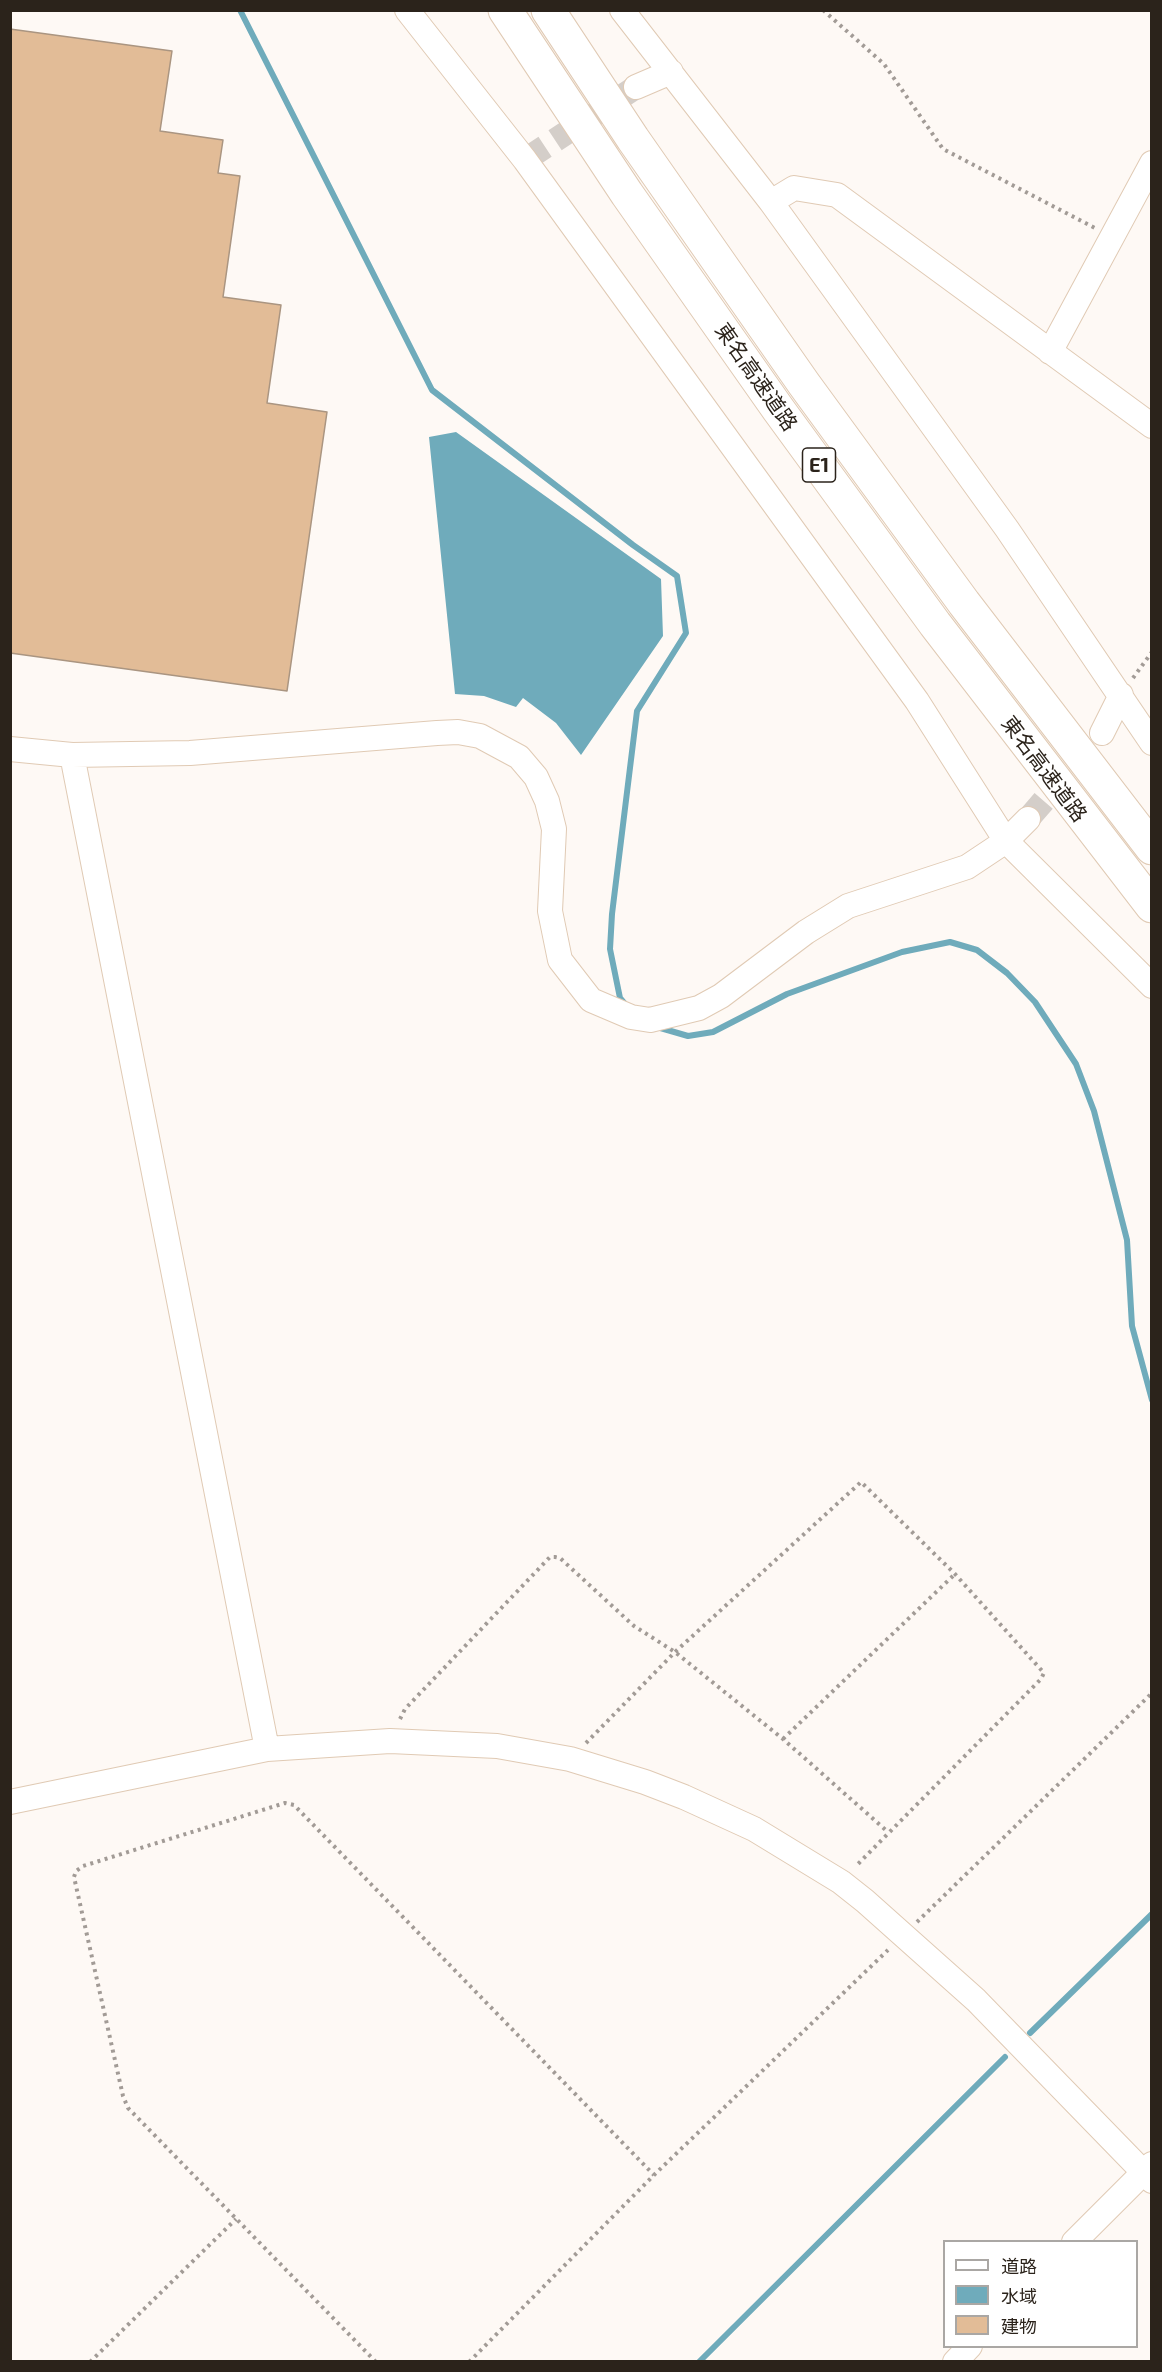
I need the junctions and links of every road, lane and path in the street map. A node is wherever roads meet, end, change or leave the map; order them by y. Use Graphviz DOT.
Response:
graph roads {
  1 [pos="407,10"];
  2 [pos="505,10"];
  3 [pos="548,10"];
  4 [pos="622,10"];
  5 [pos="823,10"];
  6 [pos="671,72"];
  7 [pos="636,87"];
  8 [pos="1152,163"];
  9 [pos="771,202"];
  10 [pos="1112,236"];
  11 [pos="1050,352"];
  12 [pos="1152,426"];
  13 [pos="1152,652"];
  14 [pos="1121,695"];
  15 [pos="1102,733"];
  16 [pos="1152,742"];
  17 [pos="10,748"];
  18 [pos="72,755"];
  19 [pos="1028,819"];
  20 [pos="1006,841"];
  21 [pos="1152,848"];
  22 [pos="1152,906"];
  23 [pos="1152,986"];
  24 [pos="955,1574"];
  25 [pos="675,1652"];
  26 [pos="783,1739"];
  27 [pos="390,1741"];
  28 [pos="267,1749"];
  29 [pos="570,1759"];
  30 [pos="10,1802"];
  31 [pos="888,1832"];
  32 [pos="841,1882"];
  33 [pos="1149,2173"];
  34 [pos="236,2219"];
  35 [pos="1075,2240"];
  36 [pos="968,2348"];
  37 [pos="90,2361"];
  38 [pos="376,2361"];
  39 [pos="469,2361"];
  40 [pos="955,2361"];
  1 -- 20 [label="street"];
  2 -- 22 [label="highway, 東名高速道路 / E1"];
  3 -- 21 [label="highway, 東名高速道路 / E1"];
  4 -- 6 [label="street"];
  5 -- 10 [label="path"];
  6 -- 7 [label="street"];
  6 -- 9 [label="street"];
  8 -- 10 [label="street"];
  9 -- 11 [label="street"];
  9 -- 14 [label="street"];
  10 -- 11 [label="street"];
  11 -- 12 [label="street"];
  13 -- 14 [label="path"];
  14 -- 15 [label="street"];
  14 -- 16 [label="street"];
  17 -- 18 [label="street"];
  18 -- 20 [label="street"];
  18 -- 28 [label="street"];
  19 -- 20 [label="street"];
  20 -- 23 [label="street"];
  24 -- 25 [label="path"];
  24 -- 26 [label="path"];
  24 -- 31 [label="path"];
  25 -- 26 [label="path"];
  25 -- 27 [label="path"];
  25 -- 29 [label="path"];
  26 -- 31 [label="path"];
  27 -- 28 [label="street"];
  27 -- 29 [label="street"];
  28 -- 30 [label="street"];
  29 -- 32 [label="street"];
  31 -- 32 [label="path"];
  32 -- 33 [label="street"];
  33 -- 35 [label="street"];
  34 -- 37 [label="path"];
  34 -- 38 [label="path"];
  34 -- 39 [label="path"];
  36 -- 40 [label="street"];
}
